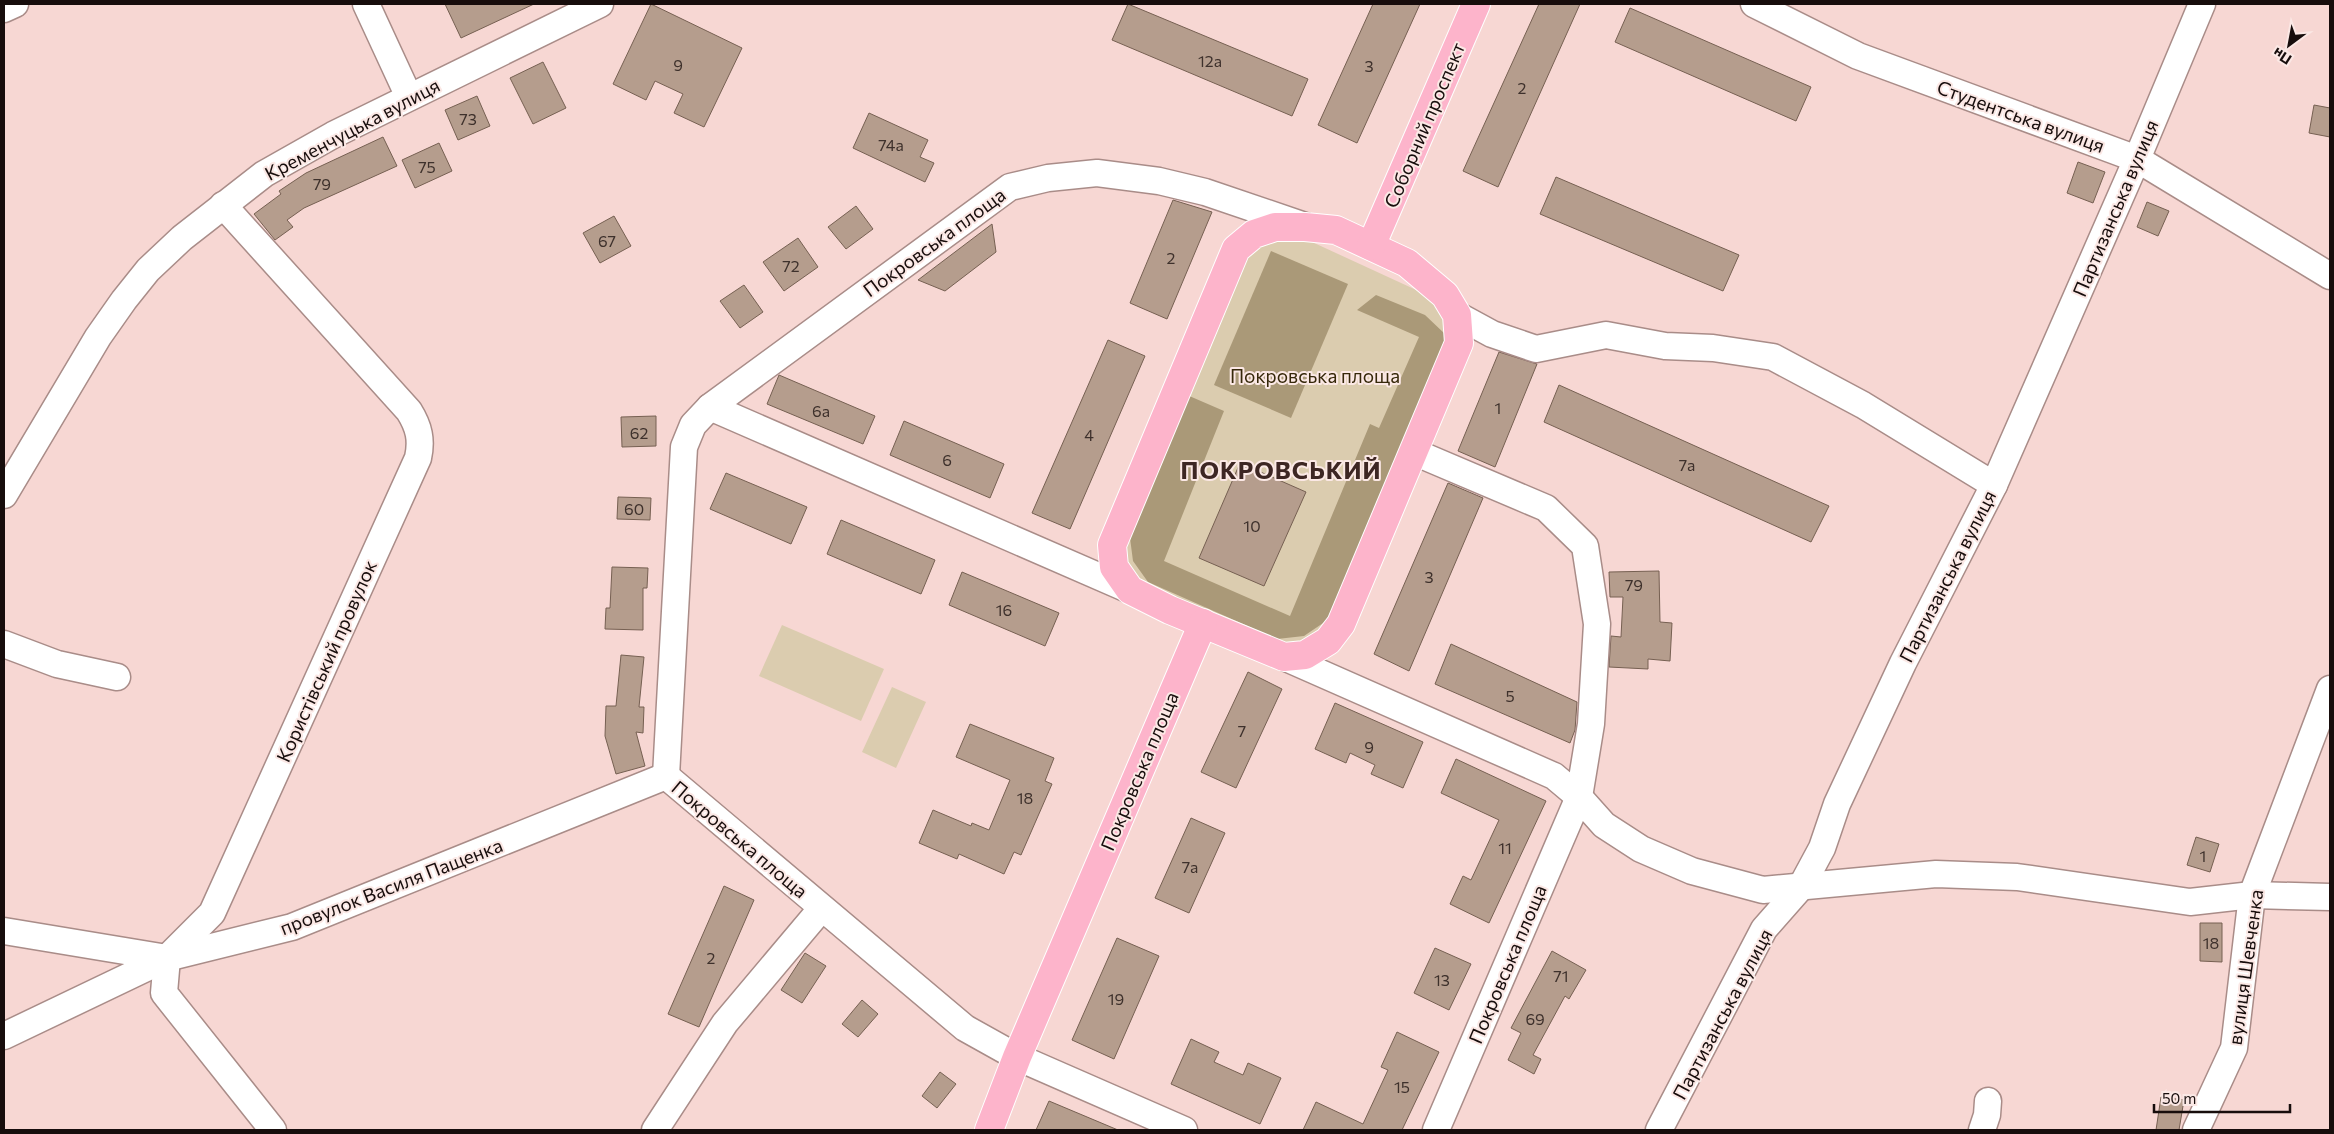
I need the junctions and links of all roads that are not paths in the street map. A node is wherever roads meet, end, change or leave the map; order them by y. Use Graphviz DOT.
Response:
graph roads {
  1 [pos="15,4"];
  2 [pos="366,4"];
  3 [pos="600,4"];
  4 [pos="1476,4"];
  5 [pos="1754,4"];
  6 [pos="2202,4"];
  7 [pos="4,10"];
  8 [pos="409,97"];
  9 [pos="2137,159"];
  10 [pos="223,205"];
  11 [pos="1305,227"];
  12 [pos="1371,246"];
  13 [pos="2330,276"];
  14 [pos="1457,315"];
  15 [pos="710,407"];
  16 [pos="1414,452"];
  17 [pos="1994,485"];
  18 [pos="4,495"];
  19 [pos="1130,590"];
  20 [pos="1203,623"];
  21 [pos="4,644"];
  22 [pos="1284,657"];
  23 [pos="117,676"];
  24 [pos="2330,689"];
  25 [pos="666,776"];
  26 [pos="1579,797"];
  27 [pos="1801,887"];
  28 [pos="2252,895"];
  29 [pos="2330,897"];
  30 [pos="822,909"];
  31 [pos="4,931"];
  32 [pos="167,958"];
  33 [pos="4,1036"];
  34 [pos="1018,1057"];
  35 [pos="1988,1101"];
  36 [pos="272,1130"];
  37 [pos="656,1130"];
  38 [pos="990,1130"];
  39 [pos="1184,1130"];
  40 [pos="1436,1130"];
  41 [pos="1659,1130"];
  42 [pos="1982,1130"];
  43 [pos="2196,1130"];
  1 -- 7 [label="street"];
  2 -- 8 [label="street"];
  3 -- 8 [label="street, Кременчуцька вулиця"];
  4 -- 12 [label="highway, Соборний проспект"];
  5 -- 9 [label="street, Студентська вулиця"];
  6 -- 9 [label="street, Партизанська вулиця"];
  8 -- 10 [label="street, Кременчуцька вулиця"];
  9 -- 13 [label="street, Студентська вулиця"];
  9 -- 17 [label="street, Партизанська вулиця"];
  10 -- 18 [label="street, Кременчуцька вулиця"];
  10 -- 32 [label="street, Користівський провулок"];
  11 -- 12 [label="highway, Покровська площа"];
  11 -- 15 [label="street, Покровська площа"];
  11 -- 19 [label="highway, Покровська площа"];
  12 -- 14 [label="highway, Покровська площа"];
  14 -- 16 [label="highway, Покровська площа"];
  14 -- 17 [label="street"];
  15 -- 19 [label="street"];
  15 -- 25 [label="street, Покровська площа"];
  16 -- 22 [label="highway, Покровська площа"];
  16 -- 26 [label="street, Покровська площа"];
  17 -- 27 [label="street, Партизанська вулиця"];
  19 -- 20 [label="highway"];
  20 -- 22 [label="highway"];
  20 -- 34 [label="highway, Покровська площа"];
  21 -- 23 [label="street"];
  22 -- 26 [label="street"];
  24 -- 28 [label="street, вулиця Шевченка"];
  25 -- 30 [label="street, Покровська площа"];
  25 -- 32 [label="street, провулок Василя Пащенка"];
  26 -- 27 [label="street"];
  26 -- 40 [label="street, Покровська площа"];
  27 -- 28 [label="street"];
  27 -- 41 [label="street, Партизанська вулиця"];
  28 -- 29 [label="street"];
  28 -- 43 [label="street, вулиця Шевченка"];
  30 -- 34 [label="street, Покровська площа"];
  30 -- 37 [label="street"];
  31 -- 32 [label="street"];
  32 -- 33 [label="street, провулок Василя Пащенка"];
  32 -- 36 [label="street"];
  34 -- 38 [label="highway, Покровська площа"];
  34 -- 39 [label="street, Покровська площа"];
  35 -- 42 [label="street"];
}
